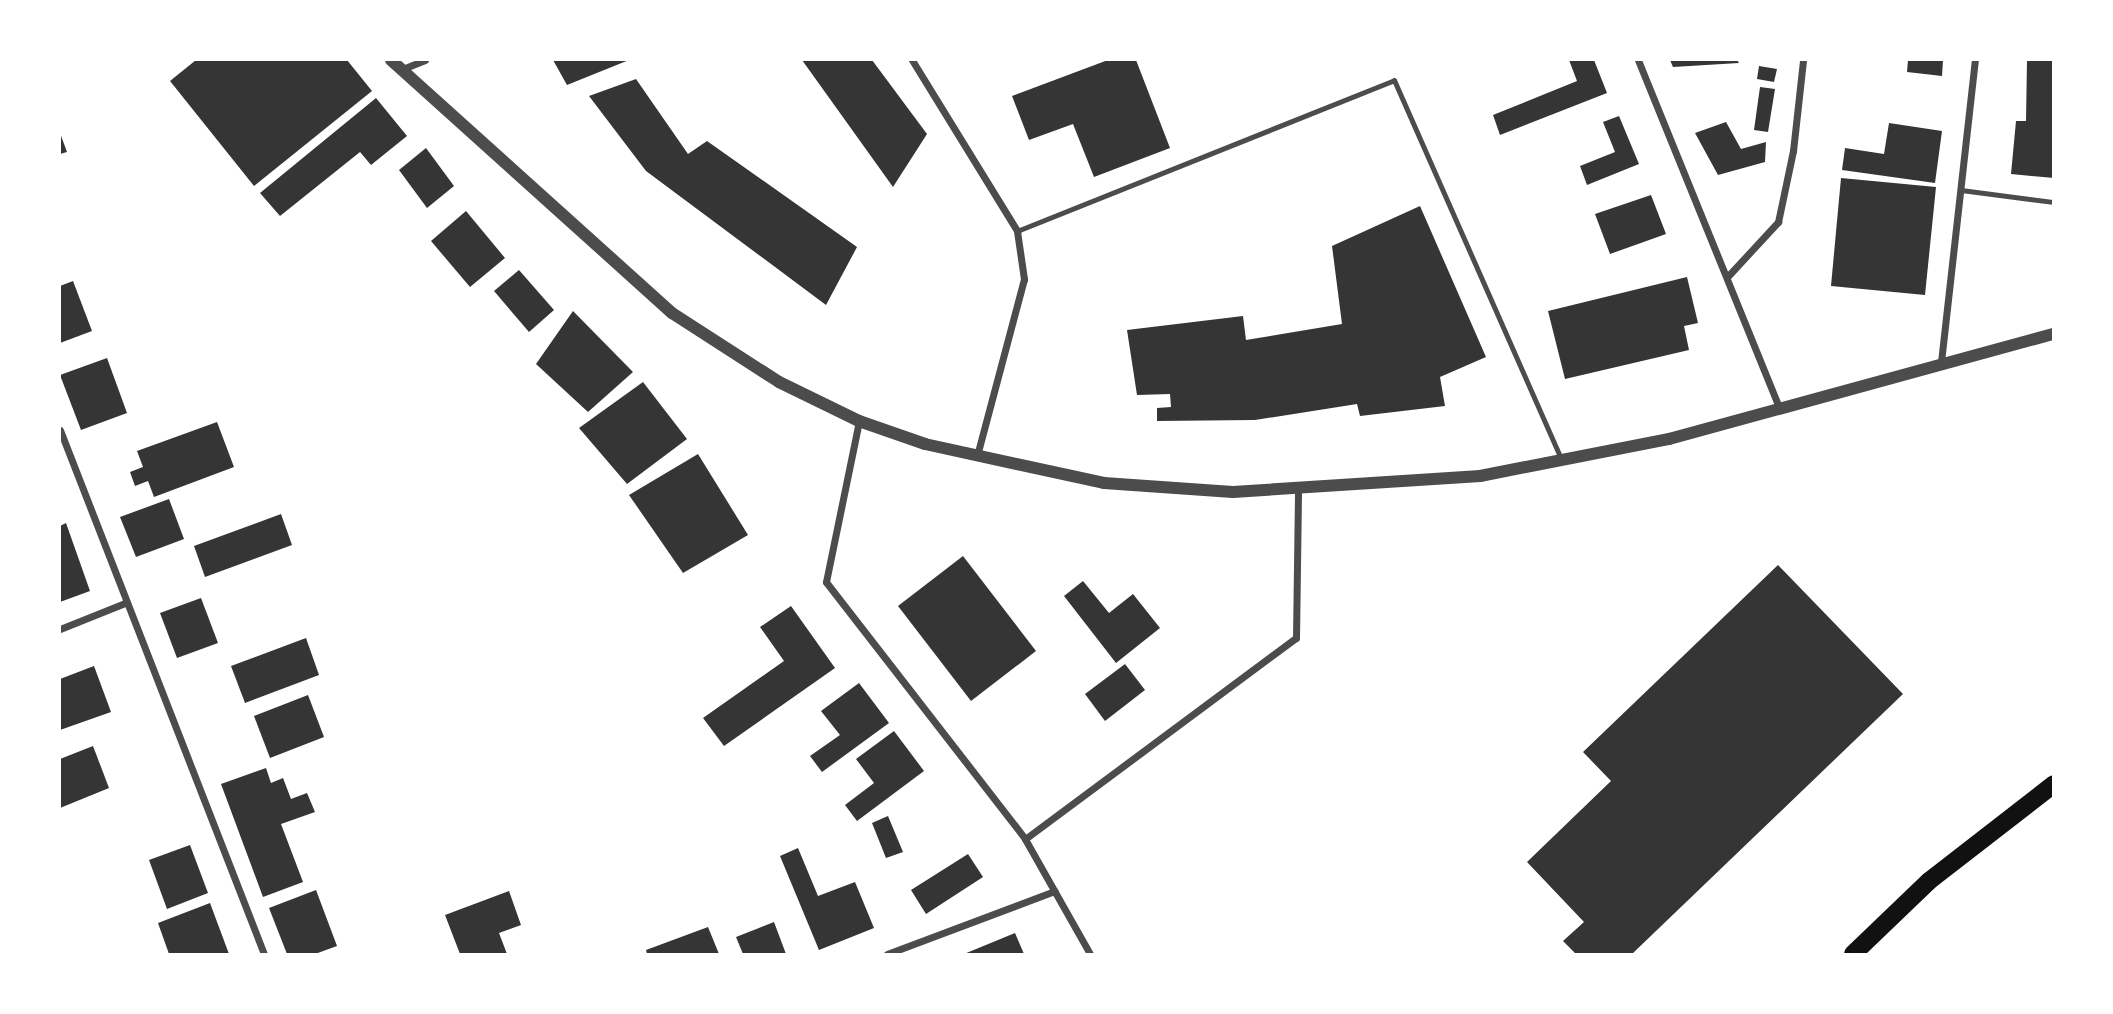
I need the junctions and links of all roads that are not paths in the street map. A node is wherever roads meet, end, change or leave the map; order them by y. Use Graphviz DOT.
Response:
graph roads {
  1 [pos="391,60"];
  2 [pos="425,60"];
  3 [pos="912,60"];
  4 [pos="1638,60"];
  5 [pos="1803,60"];
  6 [pos="1975,60"];
  7 [pos="400,70"];
  8 [pos="1961,190"];
  9 [pos="2053,202"];
  10 [pos="1017,230"];
  11 [pos="1728,276"];
  12 [pos="2053,334"];
  13 [pos="1941,362"];
  14 [pos="1779,407"];
  15 [pos="859,421"];
  16 [pos="60,430"];
  17 [pos="977,456"];
  18 [pos="1561,460"];
  19 [pos="1298,489"];
  20 [pos="127,603"];
  21 [pos="60,629"];
  22 [pos="2053,784"];
  23 [pos="1025,839"];
  24 [pos="1055,891"];
  25 [pos="264,954"];
  26 [pos="887,954"];
  27 [pos="1090,954"];
  28 [pos="1853,954"];
  1 -- 7 [label="street"];
  2 -- 7 [label="street"];
  3 -- 10 [label="street"];
  4 -- 11 [label="street"];
  5 -- 11 [label="street"];
  6 -- 8 [label="street"];
  7 -- 15 [label="street"];
  8 -- 9 [label="lane"];
  8 -- 13 [label="street"];
  10 -- 17 [label="street"];
  10 -- 18 [label="lane"];
  11 -- 14 [label="street"];
  12 -- 13 [label="street"];
  13 -- 14 [label="street"];
  14 -- 18 [label="street"];
  15 -- 17 [label="street"];
  15 -- 23 [label="street"];
  16 -- 20 [label="street"];
  17 -- 19 [label="street"];
  18 -- 19 [label="street"];
  19 -- 23 [label="street"];
  20 -- 21 [label="street"];
  20 -- 25 [label="street"];
  22 -- 28 [label="main road"];
  23 -- 24 [label="street"];
  24 -- 26 [label="street"];
  24 -- 27 [label="street"];
}
